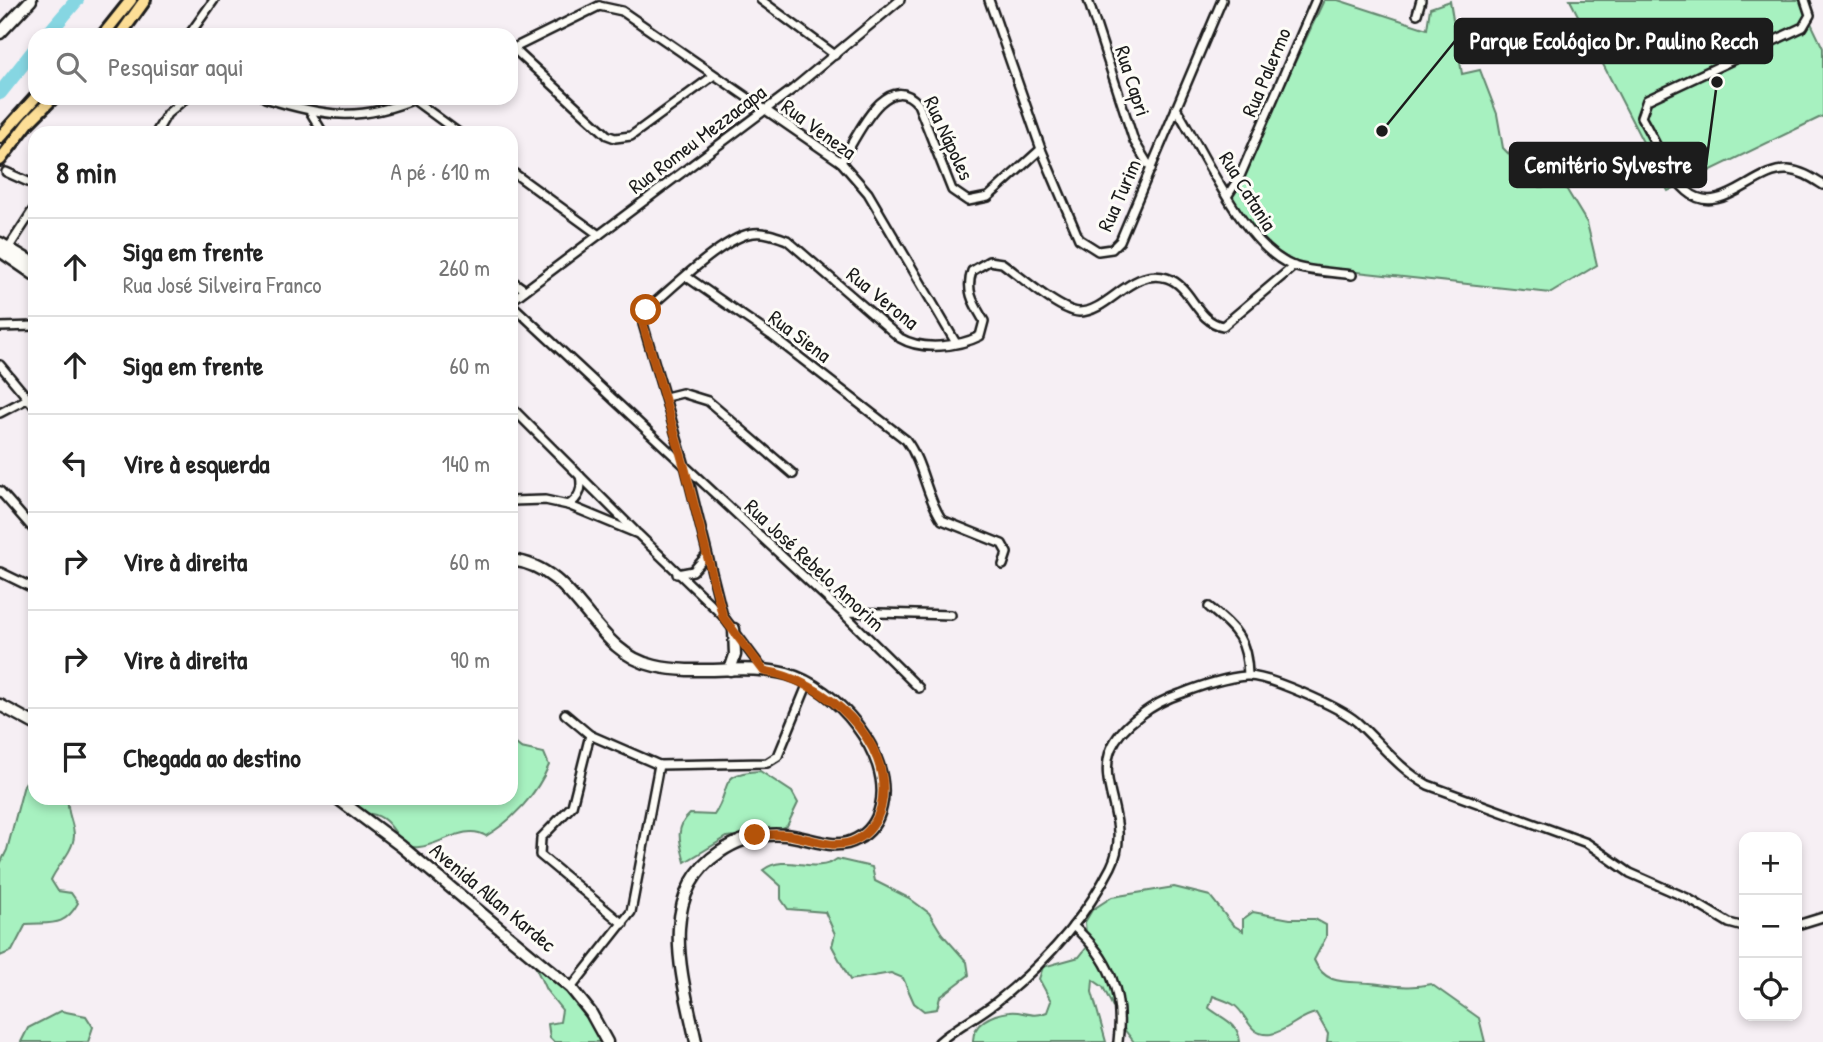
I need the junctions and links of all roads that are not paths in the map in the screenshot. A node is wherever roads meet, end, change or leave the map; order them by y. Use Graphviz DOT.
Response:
graph roads {
  1 [pos="31,0"];
  2 [pos="131,0"];
  3 [pos="145,0"];
  4 [pos="214,0"];
  5 [pos="761,0"];
  6 [pos="900,0"];
  7 [pos="989,0"];
  8 [pos="1088,0"];
  9 [pos="1222,0"];
  10 [pos="1317,0"];
  11 [pos="1421,0"];
  12 [pos="1805,0"];
  13 [pos="598,3"];
  14 [pos="1417,14"];
  15 [pos="109,28"];
  16 [pos="125,28"];
  17 [pos="194,28"];
  18 [pos="0,33"];
  19 [pos="518,46"];
  20 [pos="518,54"];
  21 [pos="835,55"];
  22 [pos="713,76"];
  23 [pos="29,105"];
  24 [pos="46,105"];
  25 [pos="176,105"];
  26 [pos="286,105"];
  27 [pos="394,105"];
  28 [pos="423,105"];
  29 [pos="1176,108"];
  30 [pos="763,110"];
  31 [pos="311,113"];
  32 [pos="160,126"];
  33 [pos="319,126"];
  34 [pos="450,126"];
  35 [pos="0,137"];
  36 [pos="1041,149"];
  37 [pos="0,160"];
  38 [pos="841,162"];
  39 [pos="1151,169"];
  40 [pos="6,173"];
  41 [pos="518,176"];
  42 [pos="28,182"];
  43 [pos="1823,185"];
  44 [pos="1228,195"];
  45 [pos="28,216"];
  46 [pos="599,234"];
  47 [pos="3,247"];
  48 [pos="28,260"];
  49 [pos="1294,266"];
  50 [pos="28,269"];
  51 [pos="1352,275"];
  52 [pos="687,277"];
  53 [pos="518,285"];
  54 [pos="525,290"];
  55 [pos="518,296"];
  56 [pos="518,309"];
  57 [pos="28,326"];
  58 [pos="0,327"];
  59 [pos="956,344"];
  60 [pos="0,365"];
  61 [pos="666,397"];
  62 [pos="27,399"];
  63 [pos="0,414"];
  64 [pos="518,414"];
  65 [pos="685,469"];
  66 [pos="793,474"];
  67 [pos="580,475"];
  68 [pos="0,491"];
  69 [pos="518,501"];
  70 [pos="568,505"];
  71 [pos="612,505"];
  72 [pos="603,517"];
  73 [pos="28,523"];
  74 [pos="638,534"];
  75 [pos="707,555"];
  76 [pos="518,562"];
  77 [pos="1003,565"];
  78 [pos="0,572"];
  79 [pos="677,574"];
  80 [pos="28,586"];
  81 [pos="1209,607"];
  82 [pos="842,612"];
  83 [pos="951,615"];
  84 [pos="723,617"];
  85 [pos="734,629"];
  86 [pos="730,670"];
  87 [pos="764,671"];
  88 [pos="1248,675"];
  89 [pos="808,683"];
  90 [pos="919,688"];
  91 [pos="0,705"];
  92 [pos="565,714"];
  93 [pos="28,720"];
  94 [pos="590,735"];
  95 [pos="659,765"];
  96 [pos="346,805"];
  97 [pos="1823,916"];
  98 [pos="1802,923"];
  99 [pos="623,924"];
  100 [pos="1073,926"];
  101 [pos="1739,926"];
  102 [pos="571,988"];
  103 [pos="607,1042"];
  104 [pos="696,1042"];
  105 [pos="939,1042"];
  106 [pos="1118,1042"];
  1 -- 18 [label="street"];
  2 -- 15 [label="main road"];
  3 -- 16 [label="main road"];
  4 -- 17 [label="street"];
  5 -- 21 [label="street"];
  6 -- 21 [label="street, Rua Romeu Mezzacapa"];
  7 -- 36 [label="street, Rua Turim"];
  8 -- 39 [label="street, Rua Capri"];
  9 -- 29 [label="street, Rua Turim"];
  10 -- 44 [label="street, Rua Palermo"];
  11 -- 14 [label="street"];
  12 -- 43 [label="street"];
  13 -- 19 [label="street"];
  13 -- 22 [label="street, Rua Veneza"];
  20 -- 22 [label="street"];
  21 -- 30 [label="street, Rua Romeu Mezzacapa"];
  22 -- 30 [label="street, Rua Veneza"];
  23 -- 35 [label="main road"];
  24 -- 37 [label="main road"];
  25 -- 32 [label="street"];
  26 -- 31 [label="street"];
  27 -- 31 [label="street"];
  28 -- 34 [label="street"];
  29 -- 39 [label="street, Rua Turim"];
  29 -- 44 [label="street, Rua Catania"];
  30 -- 38 [label="street, Rua Veneza"];
  30 -- 46 [label="street, Rua Romeu Mezzacapa"];
  31 -- 33 [label="street"];
  36 -- 38 [label="street, Rua Nápoles"];
  36 -- 39 [label="street, Rua Turim"];
  38 -- 59 [label="street, Rua Veneza"];
  40 -- 42 [label="street"];
  41 -- 46 [label="street"];
  44 -- 49 [label="street, Rua Catania"];
  45 -- 47 [label="street"];
  46 -- 54 [label="street, Rua Romeu Mezzacapa"];
  47 -- 48 [label="street"];
  47 -- 50 [label="street"];
  49 -- 51 [label="street, Rua Catania"];
  49 -- 59 [label="street"];
  52 -- 59 [label="street, Rua Verona"];
  52 -- 61 [label="street, Rua Verona"];
  52 -- 77 [label="street, Rua Siena"];
  53 -- 54 [label="street"];
  54 -- 55 [label="street, Rua Romeu Mezzacapa"];
  56 -- 65 [label="street, Rua José Rebelo Amorim"];
  57 -- 58 [label="street"];
  60 -- 62 [label="street"];
  61 -- 65 [label="street"];
  61 -- 66 [label="street"];
  62 -- 63 [label="street"];
  64 -- 67 [label="street"];
  65 -- 75 [label="street"];
  65 -- 82 [label="street, Rua José Rebelo Amorim"];
  67 -- 70 [label="street"];
  67 -- 71 [label="street"];
  68 -- 73 [label="street"];
  69 -- 70 [label="street"];
  70 -- 72 [label="street"];
  71 -- 72 [label="street"];
  71 -- 74 [label="street"];
  72 -- 74 [label="street"];
  74 -- 79 [label="street"];
  75 -- 79 [label="street"];
  75 -- 84 [label="street"];
  76 -- 86 [label="street"];
  78 -- 80 [label="street"];
  79 -- 84 [label="street"];
  81 -- 88 [label="street"];
  82 -- 83 [label="street"];
  82 -- 90 [label="street, Rua José Rebelo Amorim"];
  84 -- 85 [label="street"];
  85 -- 86 [label="street"];
  85 -- 87 [label="street"];
  86 -- 87 [label="street"];
  87 -- 89 [label="street"];
  88 -- 100 [label="street"];
  88 -- 101 [label="street"];
  89 -- 95 [label="street"];
  89 -- 104 [label="street"];
  91 -- 93 [label="street"];
  92 -- 94 [label="street"];
  94 -- 95 [label="street"];
  94 -- 99 [label="street"];
  95 -- 99 [label="street"];
  96 -- 102 [label="street, Avenida Allan Kardec"];
  97 -- 98 [label="street"];
  99 -- 102 [label="street"];
  100 -- 105 [label="street"];
  100 -- 106 [label="street"];
  102 -- 103 [label="street, Avenida Allan Kardec"];
}
